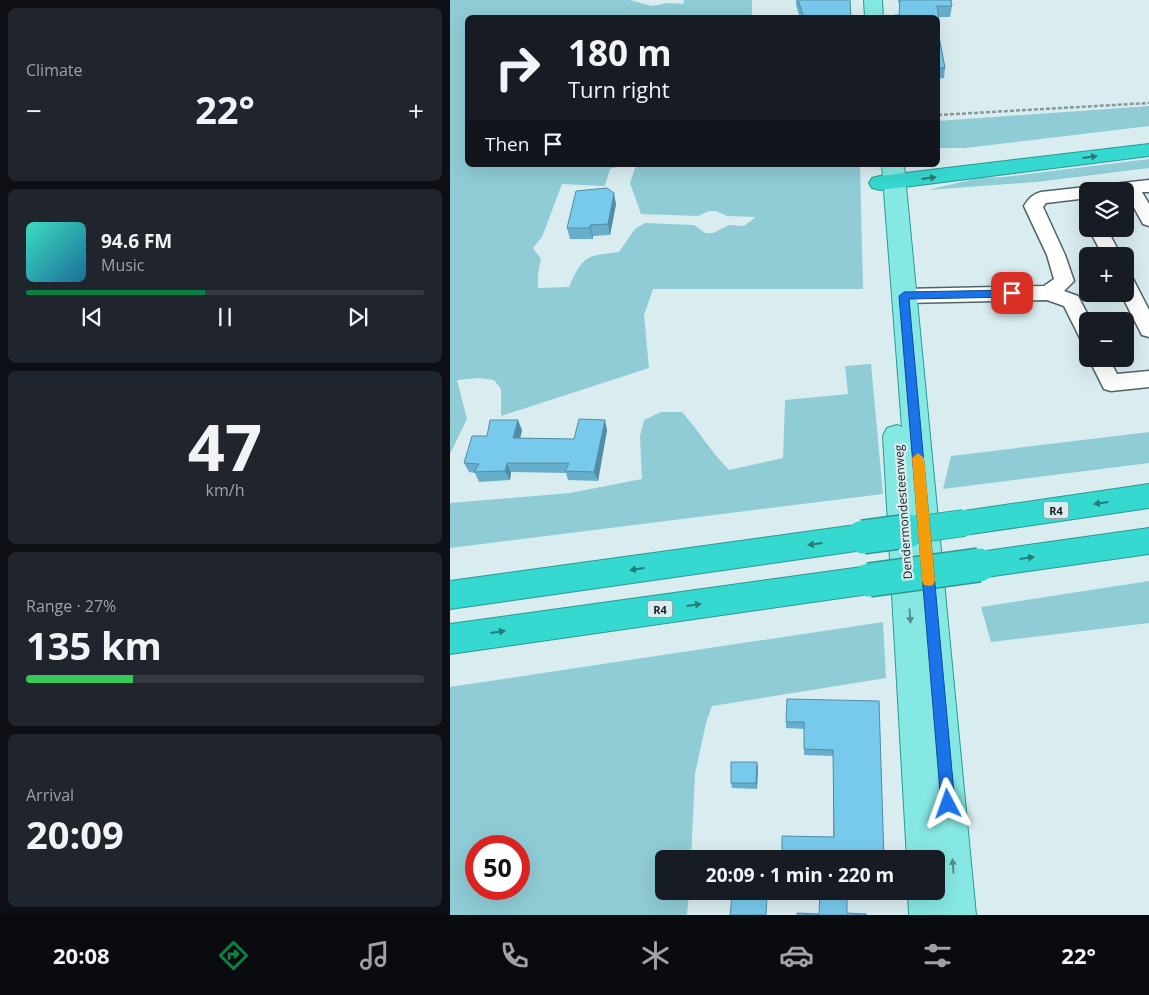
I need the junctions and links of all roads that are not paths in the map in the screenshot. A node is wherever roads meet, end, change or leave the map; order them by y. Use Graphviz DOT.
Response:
graph roads {
  1 [pos="873,0"];
  2 [pos="874,15"];
  3 [pos="1149,134"];
  4 [pos="1149,150"];
  5 [pos="940,158"];
  6 [pos="887,174"];
  7 [pos="1149,186"];
  8 [pos="1134,188"];
  9 [pos="1134,193"];
  10 [pos="1079,196"];
  11 [pos="1149,220"];
  12 [pos="1048,293"];
  13 [pos="904,296"];
  14 [pos="1134,300"];
  15 [pos="1079,317"];
  16 [pos="1149,330"];
  17 [pos="1103,367"];
  18 [pos="1149,379"];
  19 [pos="1149,496"];
  20 [pos="1149,541"];
  21 [pos="450,594"];
  22 [pos="450,639"];
  23 [pos="925,850"];
  24 [pos="927,900"];
  25 [pos="928,915"];
  26 [pos="957,915"];
  1 -- 2 [label="main road"];
  3 -- 5 [label="highway"];
  6 -- 4 [label="highway, one-way"];
  6 -- 13 [label="main road, Dendermondesteenweg"];
  6 -- 23 [label="main road, Dendermondesteenweg, one-way"];
  7 -- 8 [label="lane"];
  9 -- 11 [label="lane"];
  10 -- 12 [label="lane"];
  12 -- 13 [label="lane"];
  12 -- 15 [label="lane"];
  26 -- 13 [label="main road, Dendermondesteenweg, one-way"];
  14 -- 16 [label="lane"];
  17 -- 18 [label="lane"];
  19 -- 21 [label="highway, R4, one-way, bridge"];
  22 -- 20 [label="highway, R4, one-way, bridge"];
  24 -- 25 [label="main road"];
}
